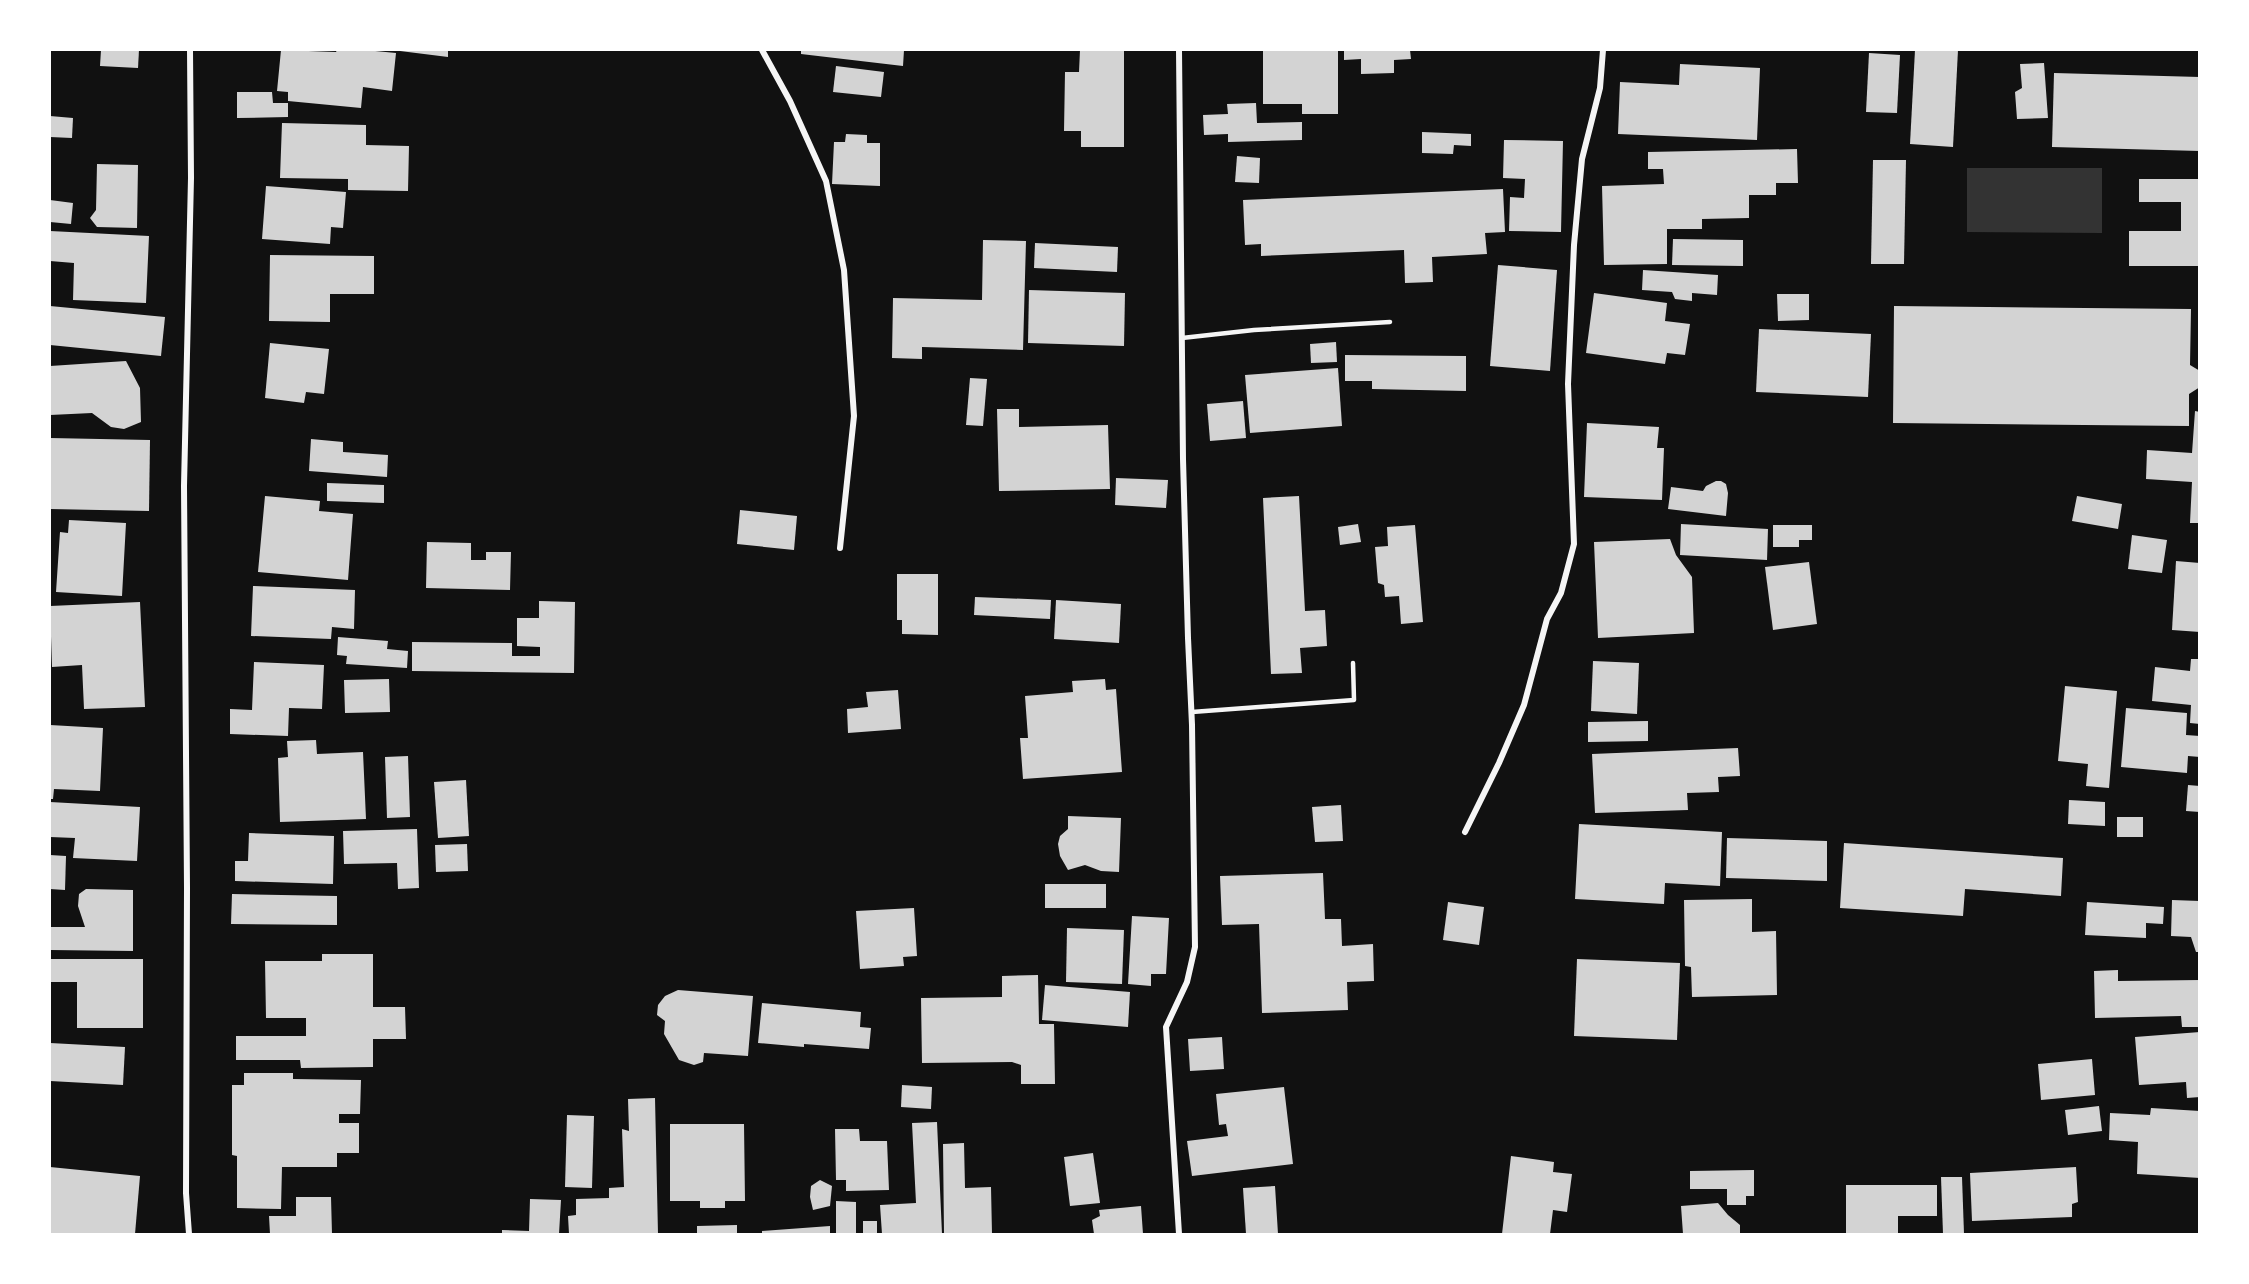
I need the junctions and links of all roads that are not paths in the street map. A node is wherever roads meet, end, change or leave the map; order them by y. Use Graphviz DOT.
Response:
graph roads {
  1 [pos="190,50"];
  2 [pos="762,50"];
  3 [pos="1179,50"];
  4 [pos="1603,50"];
  5 [pos="1390,322"];
  6 [pos="1182,338"];
  7 [pos="840,548"];
  8 [pos="1353,663"];
  9 [pos="1192,712"];
  10 [pos="1465,832"];
  11 [pos="189,1234"];
  12 [pos="1179,1234"];
  1 -- 11 [label="street"];
  2 -- 7 [label="street"];
  3 -- 6 [label="street"];
  4 -- 10 [label="street"];
  5 -- 6 [label="lane"];
  6 -- 9 [label="street"];
  8 -- 9 [label="lane"];
  9 -- 12 [label="street"];
}
